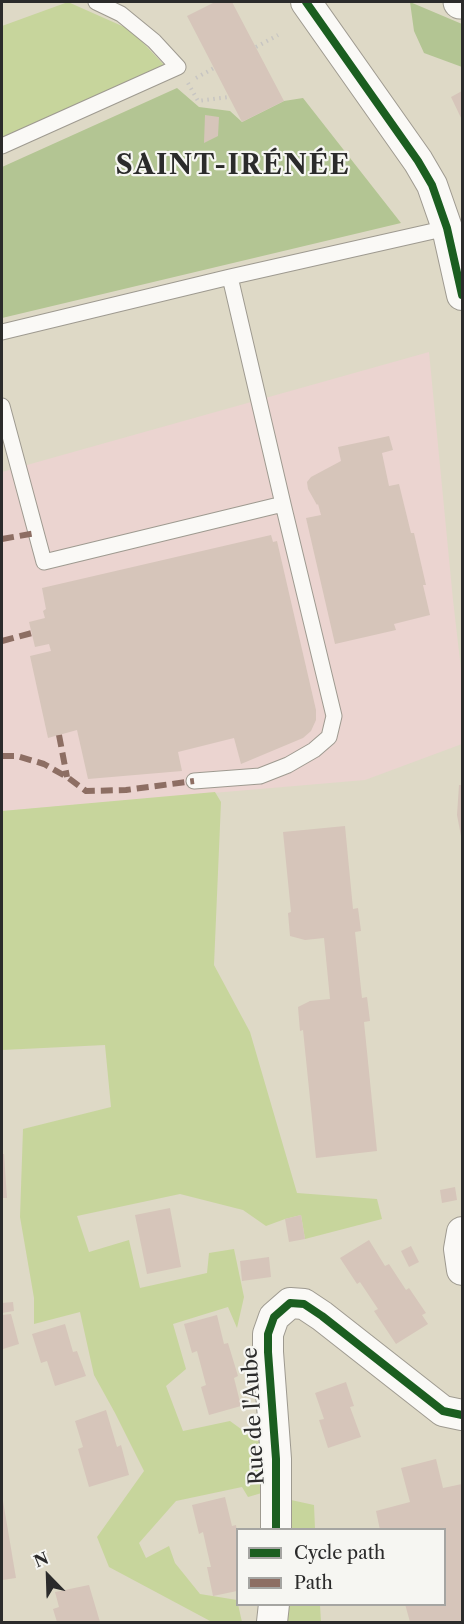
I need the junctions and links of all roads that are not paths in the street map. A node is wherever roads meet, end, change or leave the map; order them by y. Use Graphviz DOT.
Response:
graph roads {
  1 [pos="96,2"];
  2 [pos="306,2"];
  3 [pos="2,146"];
  4 [pos="447,228"];
  5 [pos="230,277"];
  6 [pos="462,296"];
  7 [pos="2,332"];
  8 [pos="2,406"];
  9 [pos="283,504"];
  10 [pos="194,781"];
  11 [pos="462,1232"];
  12 [pos="462,1270"];
  13 [pos="462,1415"];
  14 [pos="276,1528"];
  15 [pos="274,1606"];
  16 [pos="272,1623"];
  1 -- 3 [label="lane"];
  2 -- 4 [label="street"];
  4 -- 5 [label="lane"];
  4 -- 6 [label="street"];
  5 -- 7 [label="lane"];
  5 -- 9 [label="lane"];
  8 -- 9 [label="lane"];
  9 -- 10 [label="lane"];
  11 -- 12 [label="street"];
  13 -- 14 [label="street, Rue de l'Aube"];
  15 -- 16 [label="street"];
}
